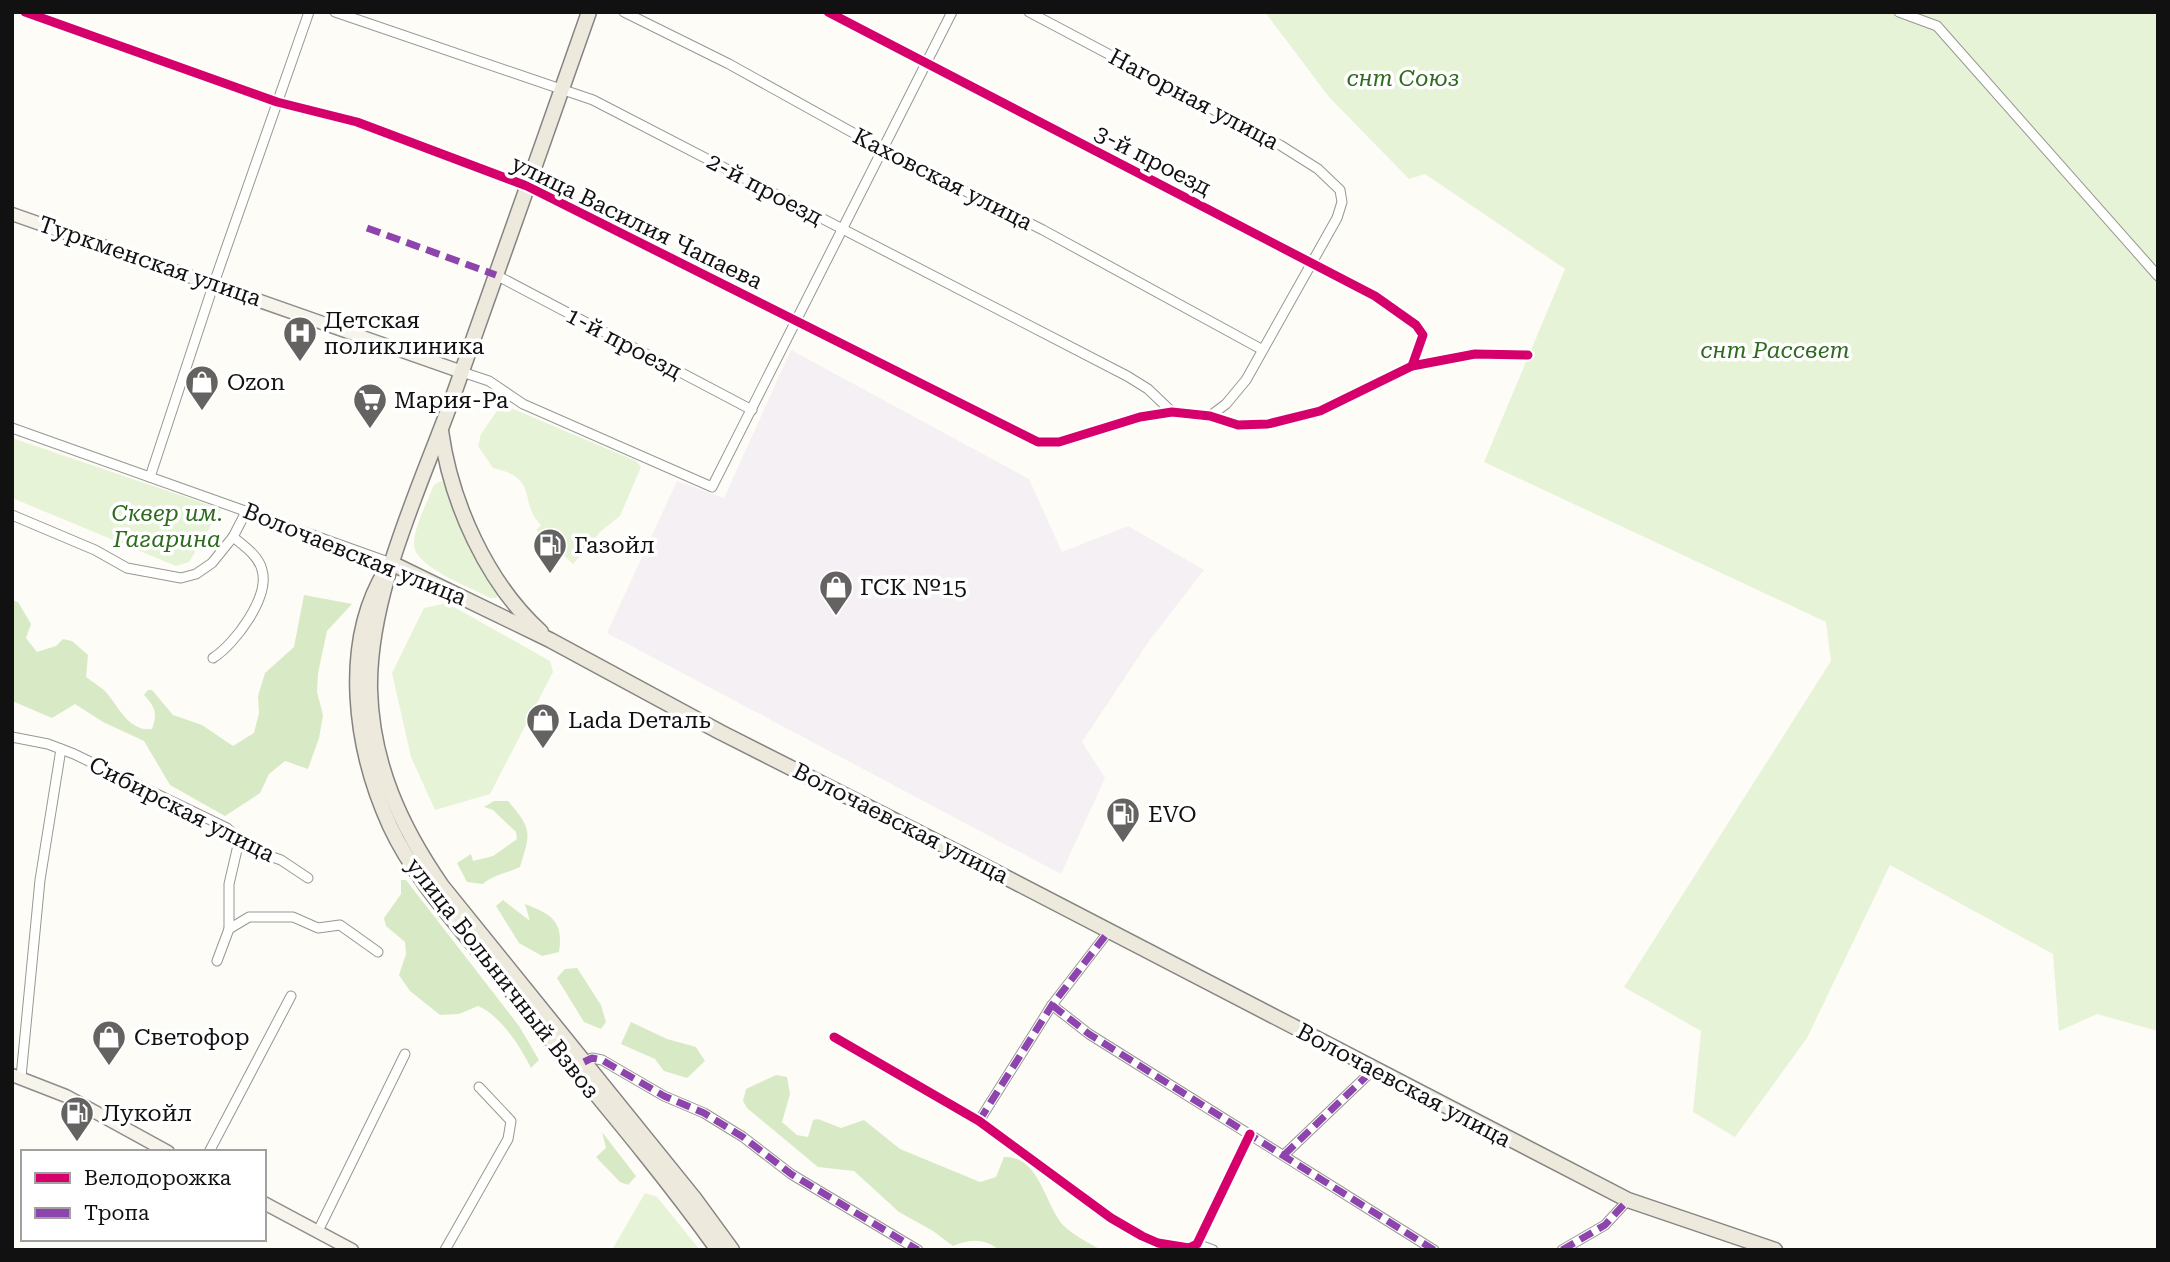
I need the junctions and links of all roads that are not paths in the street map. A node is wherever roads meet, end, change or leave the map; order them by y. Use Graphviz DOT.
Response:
graph roads {
  1 [pos="25,12"];
  2 [pos="309,12"];
  3 [pos="335,12"];
  4 [pos="589,12"];
  5 [pos="624,12"];
  6 [pos="828,12"];
  7 [pos="952,12"];
  8 [pos="1029,12"];
  9 [pos="1899,12"];
  10 [pos="925,65"];
  11 [pos="562,89"];
  12 [pos="277,102"];
  13 [pos="884,150"];
  14 [pos="527,186"];
  15 [pos="12,214"];
  16 [pos="843,230"];
  17 [pos="1311,262"];
  18 [pos="496,275"];
  19 [pos="2158,276"];
  20 [pos="214,283"];
  21 [pos="795,323"];
  22 [pos="1261,349"];
  23 [pos="1528,355"];
  24 [pos="1412,366"];
  25 [pos="462,372"];
  26 [pos="752,410"];
  27 [pos="1172,412"];
  28 [pos="1210,416"];
  29 [pos="12,428"];
  30 [pos="441,431"];
  31 [pos="150,477"];
  32 [pos="247,510"];
  33 [pos="12,514"];
  34 [pos="233,537"];
  35 [pos="391,563"];
  36 [pos="550,640"];
  37 [pos="213,658"];
  38 [pos="12,737"];
  39 [pos="61,749"];
  40 [pos="239,841"];
  41 [pos="308,878"];
  42 [pos="229,929"];
  43 [pos="1109,931"];
  44 [pos="378,952"];
  45 [pos="217,961"];
  46 [pos="291,996"];
  47 [pos="1052,1005"];
  48 [pos="834,1037"];
  49 [pos="405,1054"];
  50 [pos="584,1062"];
  51 [pos="1374,1069"];
  52 [pos="17,1076"];
  53 [pos="479,1087"];
  54 [pos="979,1121"];
  55 [pos="1250,1134"];
  56 [pos="164,1150"];
  57 [pos="210,1150"];
  58 [pos="1284,1155"];
  59 [pos="1628,1200"];
  60 [pos="266,1204"];
  61 [pos="318,1231"];
  62 [pos="1197,1244"];
  63 [pos="1566,1249"];
  64 [pos="352,1250"];
  65 [pos="444,1250"];
  66 [pos="718,1250"];
  67 [pos="732,1250"];
  68 [pos="918,1250"];
  69 [pos="1213,1250"];
  70 [pos="1434,1250"];
  71 [pos="1775,1250"];
  1 -- 12 [label="street, улица Василия Чапаева"];
  2 -- 12 [label="street"];
  3 -- 11 [label="street, 2-й проезд"];
  4 -- 11 [label="main road"];
  5 -- 13 [label="street, Каховская улица"];
  6 -- 10 [label="street, 3-й проезд"];
  7 -- 10 [label="street"];
  8 -- 17 [label="street, Нагорная улица"];
  9 -- 19 [label="street"];
  10 -- 13 [label="street"];
  10 -- 17 [label="street, 3-й проезд"];
  11 -- 14 [label="main road"];
  11 -- 16 [label="street, 2-й проезд"];
  12 -- 14 [label="street, улица Василия Чапаева"];
  12 -- 20 [label="street"];
  13 -- 16 [label="street"];
  13 -- 22 [label="street, Каховская улица"];
  14 -- 18 [label="main road"];
  14 -- 21 [label="street, улица Василия Чапаева"];
  15 -- 20 [label="main road, Туркменская улица"];
  16 -- 21 [label="street"];
  16 -- 27 [label="street, 2-й проезд"];
  17 -- 22 [label="street"];
  17 -- 24 [label="street, 3-й проезд"];
  18 -- 25 [label="main road"];
  18 -- 26 [label="street, 1-й проезд"];
  20 -- 25 [label="main road, Туркменская улица"];
  20 -- 31 [label="street"];
  21 -- 26 [label="street"];
  21 -- 27 [label="street, улица Василия Чапаева"];
  22 -- 28 [label="street"];
  23 -- 24 [label="street"];
  24 -- 28 [label="street"];
  25 -- 26 [label="street, Туркменская улица"];
  25 -- 30 [label="main road"];
  27 -- 28 [label="street"];
  29 -- 31 [label="street, Волочаевская улица"];
  30 -- 35 [label="main road"];
  30 -- 36 [label="main road"];
  31 -- 32 [label="street, Волочаевская улица"];
  32 -- 34 [label="street"];
  32 -- 35 [label="street, Волочаевская улица"];
  33 -- 34 [label="street"];
  34 -- 37 [label="street"];
  35 -- 36 [label="main road, Волочаевская улица"];
  35 -- 50 [label="main road, улица Больничный Взвоз"];
  35 -- 66 [label="main road, улица Больничный Взвоз"];
  36 -- 43 [label="main road, Волочаевская улица"];
  38 -- 39 [label="street, Сибирская улица"];
  39 -- 40 [label="street, Сибирская улица"];
  39 -- 52 [label="street"];
  40 -- 41 [label="street, Сибирская улица"];
  40 -- 42 [label="street"];
  42 -- 44 [label="street"];
  42 -- 45 [label="street"];
  43 -- 47 [label="street"];
  43 -- 51 [label="main road, Волочаевская улица"];
  46 -- 57 [label="street"];
  47 -- 54 [label="street"];
  47 -- 55 [label="street"];
  48 -- 54 [label="street"];
  49 -- 61 [label="street"];
  50 -- 67 [label="main road, улица Больничный Взвоз"];
  50 -- 68 [label="street"];
  51 -- 58 [label="street"];
  51 -- 59 [label="main road, Волочаевская улица"];
  52 -- 56 [label="main road"];
  53 -- 65 [label="street"];
  54 -- 62 [label="street"];
  55 -- 58 [label="street"];
  55 -- 62 [label="street"];
  58 -- 70 [label="street"];
  59 -- 63 [label="street"];
  59 -- 71 [label="main road, Волочаевская улица"];
  60 -- 61 [label="main road"];
  61 -- 64 [label="main road"];
  62 -- 69 [label="street"];
}
